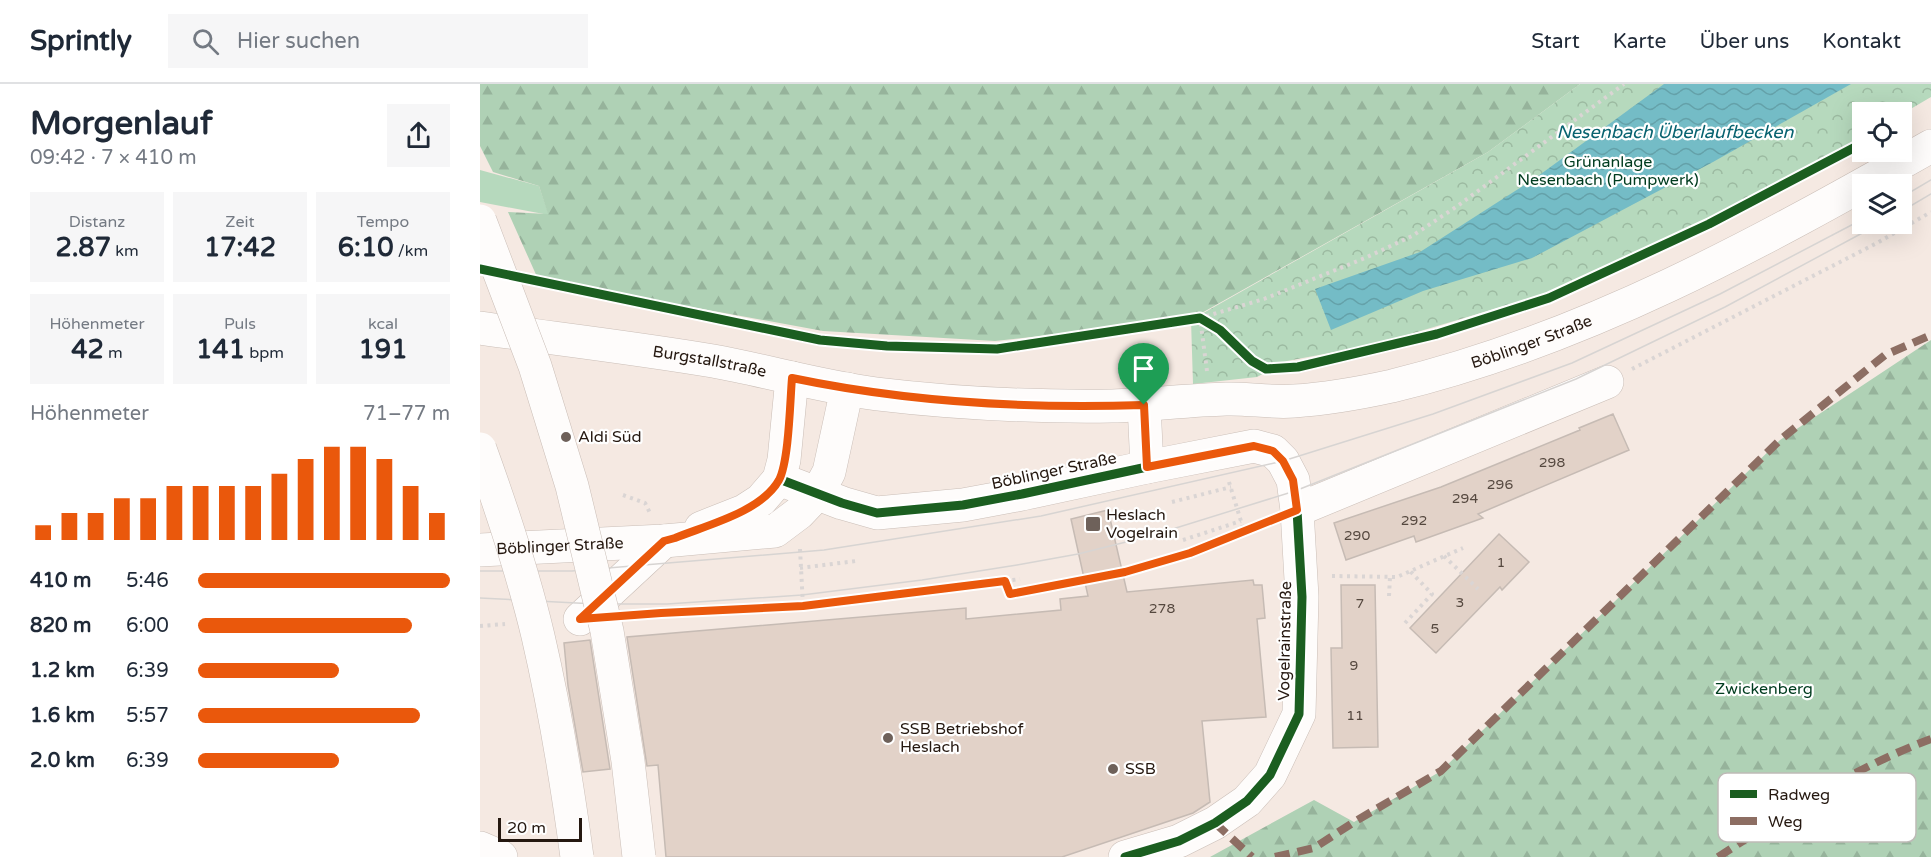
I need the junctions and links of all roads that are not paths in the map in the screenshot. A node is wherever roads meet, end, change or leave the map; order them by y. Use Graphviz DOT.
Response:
graph roads {
  1 [pos="1931,127"];
  2 [pos="1912,137"];
  3 [pos="1931,146"];
  4 [pos="1868,162"];
  5 [pos="480,221"];
  6 [pos="480,328"];
  7 [pos="792,378"];
  8 [pos="1607,382"];
  9 [pos="847,389"];
  10 [pos="1227,399"];
  11 [pos="1144,405"];
  12 [pos="480,448"];
  13 [pos="1147,467"];
  14 [pos="779,480"];
  15 [pos="817,494"];
  16 [pos="1297,510"];
  17 [pos="669,539"];
  18 [pos="480,550"];
  19 [pos="580,619"];
  20 [pos="480,848"];
  21 [pos="501,857"];
  22 [pos="577,857"];
  23 [pos="639,857"];
  24 [pos="1125,857"];
  1 -- 2 [label="main road"];
  3 -- 10 [label="main road, Böblinger Straße"];
  4 -- 10 [label="main road, Böblinger Straße"];
  5 -- 23 [label="main road, bridge"];
  6 -- 7 [label="main road, Burgstallstraße"];
  7 -- 9 [label="main road, Burgstallstraße"];
  7 -- 14 [label="main road"];
  8 -- 16 [label="main road"];
  9 -- 11 [label="main road, Burgstallstraße"];
  9 -- 15 [label="main road, Böblinger Straße"];
  10 -- 11 [label="main road, Burgstallstraße"];
  11 -- 13 [label="main road"];
  12 -- 22 [label="main road, bridge"];
  13 -- 15 [label="main road, Böblinger Straße"];
  13 -- 16 [label="main road, Böblinger Straße"];
  14 -- 15 [label="main road, Böblinger Straße"];
  14 -- 17 [label="main road, Böblinger Straße"];
  15 -- 17 [label="main road, Böblinger Straße"];
  16 -- 24 [label="main road, Vogelrainstraße"];
  17 -- 18 [label="main road, Böblinger Straße"];
  17 -- 19 [label="main road"];
  20 -- 21 [label="main road"];
}
